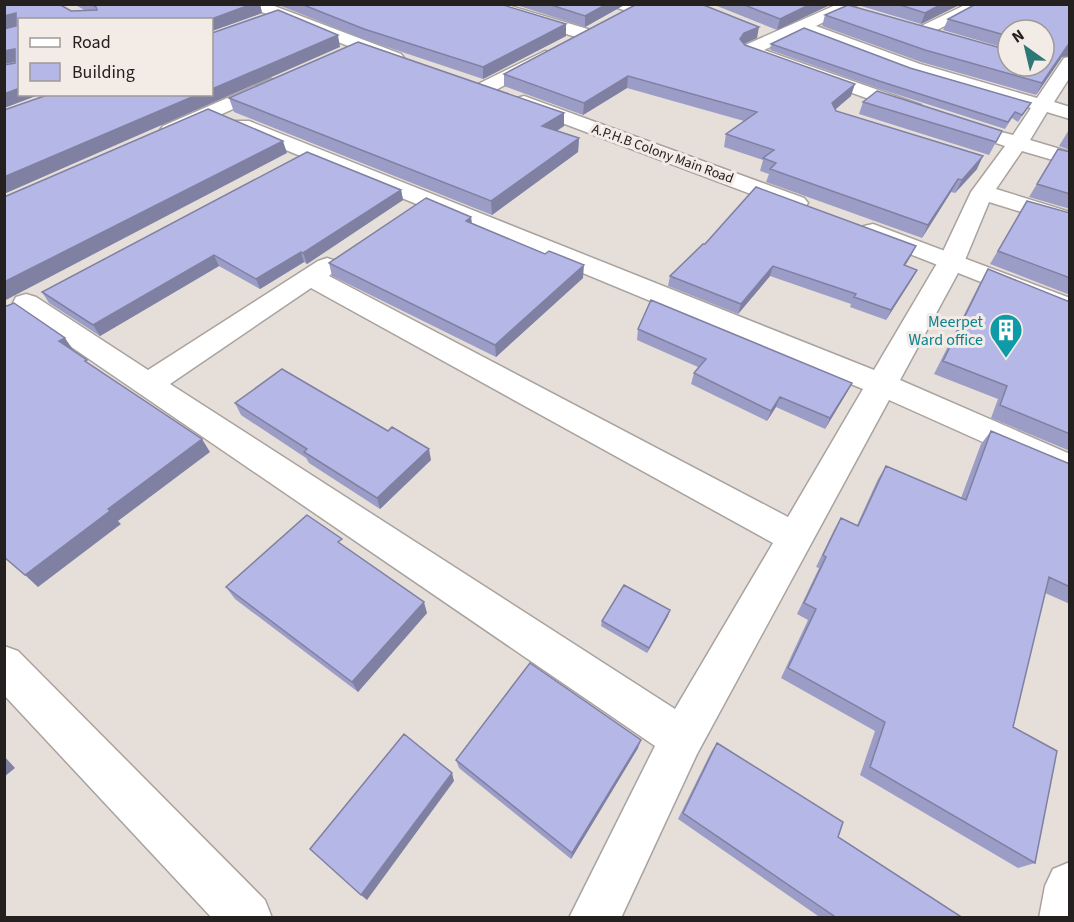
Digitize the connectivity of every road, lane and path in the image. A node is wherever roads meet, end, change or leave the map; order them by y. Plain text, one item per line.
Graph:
1 (486, 4) edge
2 (981, 4) edge
3 (854, 9) edge
4 (624, 12) edge
5 (265, 13) edge
6 (800, 26) junction
7 (754, 29) edge
8 (585, 34) junction
9 (776, 37) junction
10 (944, 38) edge
11 (359, 46) junction
12 (338, 55) edge
13 (411, 63) edge
14 (1062, 70) edge
15 (285, 79) edge
16 (464, 81) edge
17 (485, 88) junction
18 (1041, 105) junction
19 (210, 111) junction
20 (1070, 112) edge
21 (933, 115) edge
22 (975, 130) edge
23 (156, 136) edge
24 (1017, 144) junction
25 (1070, 159) edge
26 (976, 160) edge
27 (998, 167) junction
28 (982, 192) junction
29 (426, 198) junction
30 (819, 211) edge
31 (397, 218) edge
32 (1070, 220) edge
33 (852, 223) edge
34 (348, 251) edge
35 (952, 260) junction
36 (310, 277) junction
37 (26, 303) edge
38 (1070, 308) edge
39 (148, 384) junction
40 (882, 385) junction
41 (1070, 468) edge
42 (795, 538) junction
43 (4, 665) edge
44 (682, 739) junction
45 (1070, 886) edge
46 (247, 918) edge
47 (594, 918) edge
48 (1064, 918) edge

1 - 8 street
2 - 10 street
3 - 6 street
4 - 8 street
5 - 11 street
6 - 9 street
6 - 18 street
7 - 9 street
8 - 17 street
9 - 21 street
11 - 12 street
11 - 13 street
14 - 18 street
15 - 19 street
16 - 17 street, A.P.H.B Colony Main Road
17 - 30 street, A.P.H.B Colony Main Road
18 - 20 street
18 - 24 street
19 - 23 street
19 - 29 street
22 - 24 street
24 - 25 street
24 - 27 street
26 - 27 street
27 - 28 street
28 - 32 street
28 - 35 street
29 - 31 street
29 - 40 street
33 - 35 street
34 - 36 street
35 - 38 street
35 - 40 street
36 - 39 street
36 - 42 street
37 - 39 street
39 - 44 street
40 - 41 street
40 - 42 street
42 - 44 street
43 - 46 street
44 - 47 street
45 - 48 street

